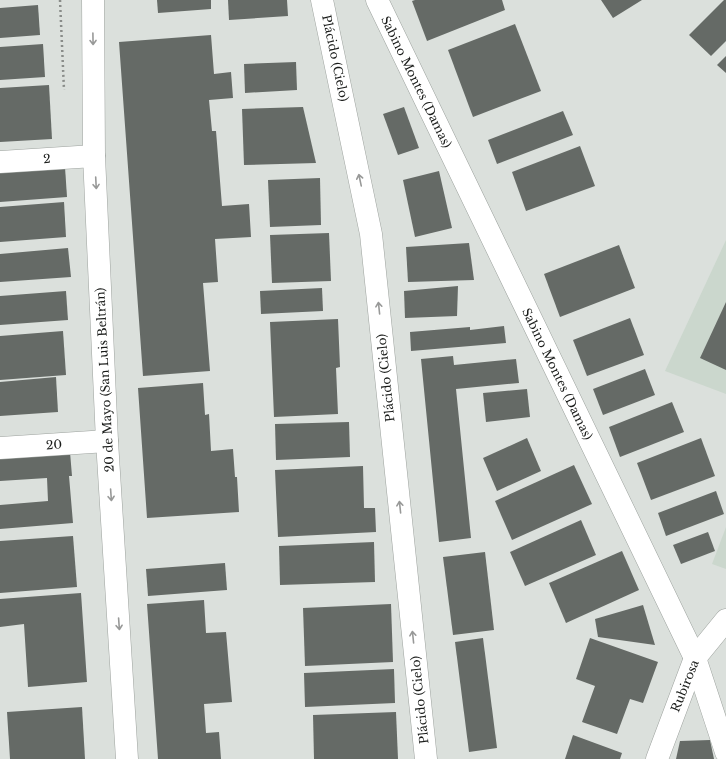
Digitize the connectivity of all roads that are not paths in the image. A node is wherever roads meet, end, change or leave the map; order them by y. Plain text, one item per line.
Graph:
1 (93, 0) edge
2 (322, 0) edge
3 (377, 0) edge
4 (94, 156) junction
5 (0, 162) edge
6 (107, 441) junction
7 (0, 448) edge
8 (726, 620) edge
9 (695, 658) junction
10 (726, 752) edge
11 (127, 759) edge
12 (426, 759) edge
13 (657, 759) edge

1 -> 4 street, 20 de Mayo (San Luis Beltrán)
12 -> 2 street, Plácido (Cielo)
3 - 9 street, Sabino Montes (Damas)
4 - 5 street, 2
4 -> 6 street, 20 de Mayo (San Luis Beltrán)
6 - 7 street, 20
6 -> 11 street, 20 de Mayo (San Luis Beltrán)
8 - 9 street, Rubirosa
9 - 10 street, Sabino Montes (Damas)
9 - 13 street, Rubirosa

